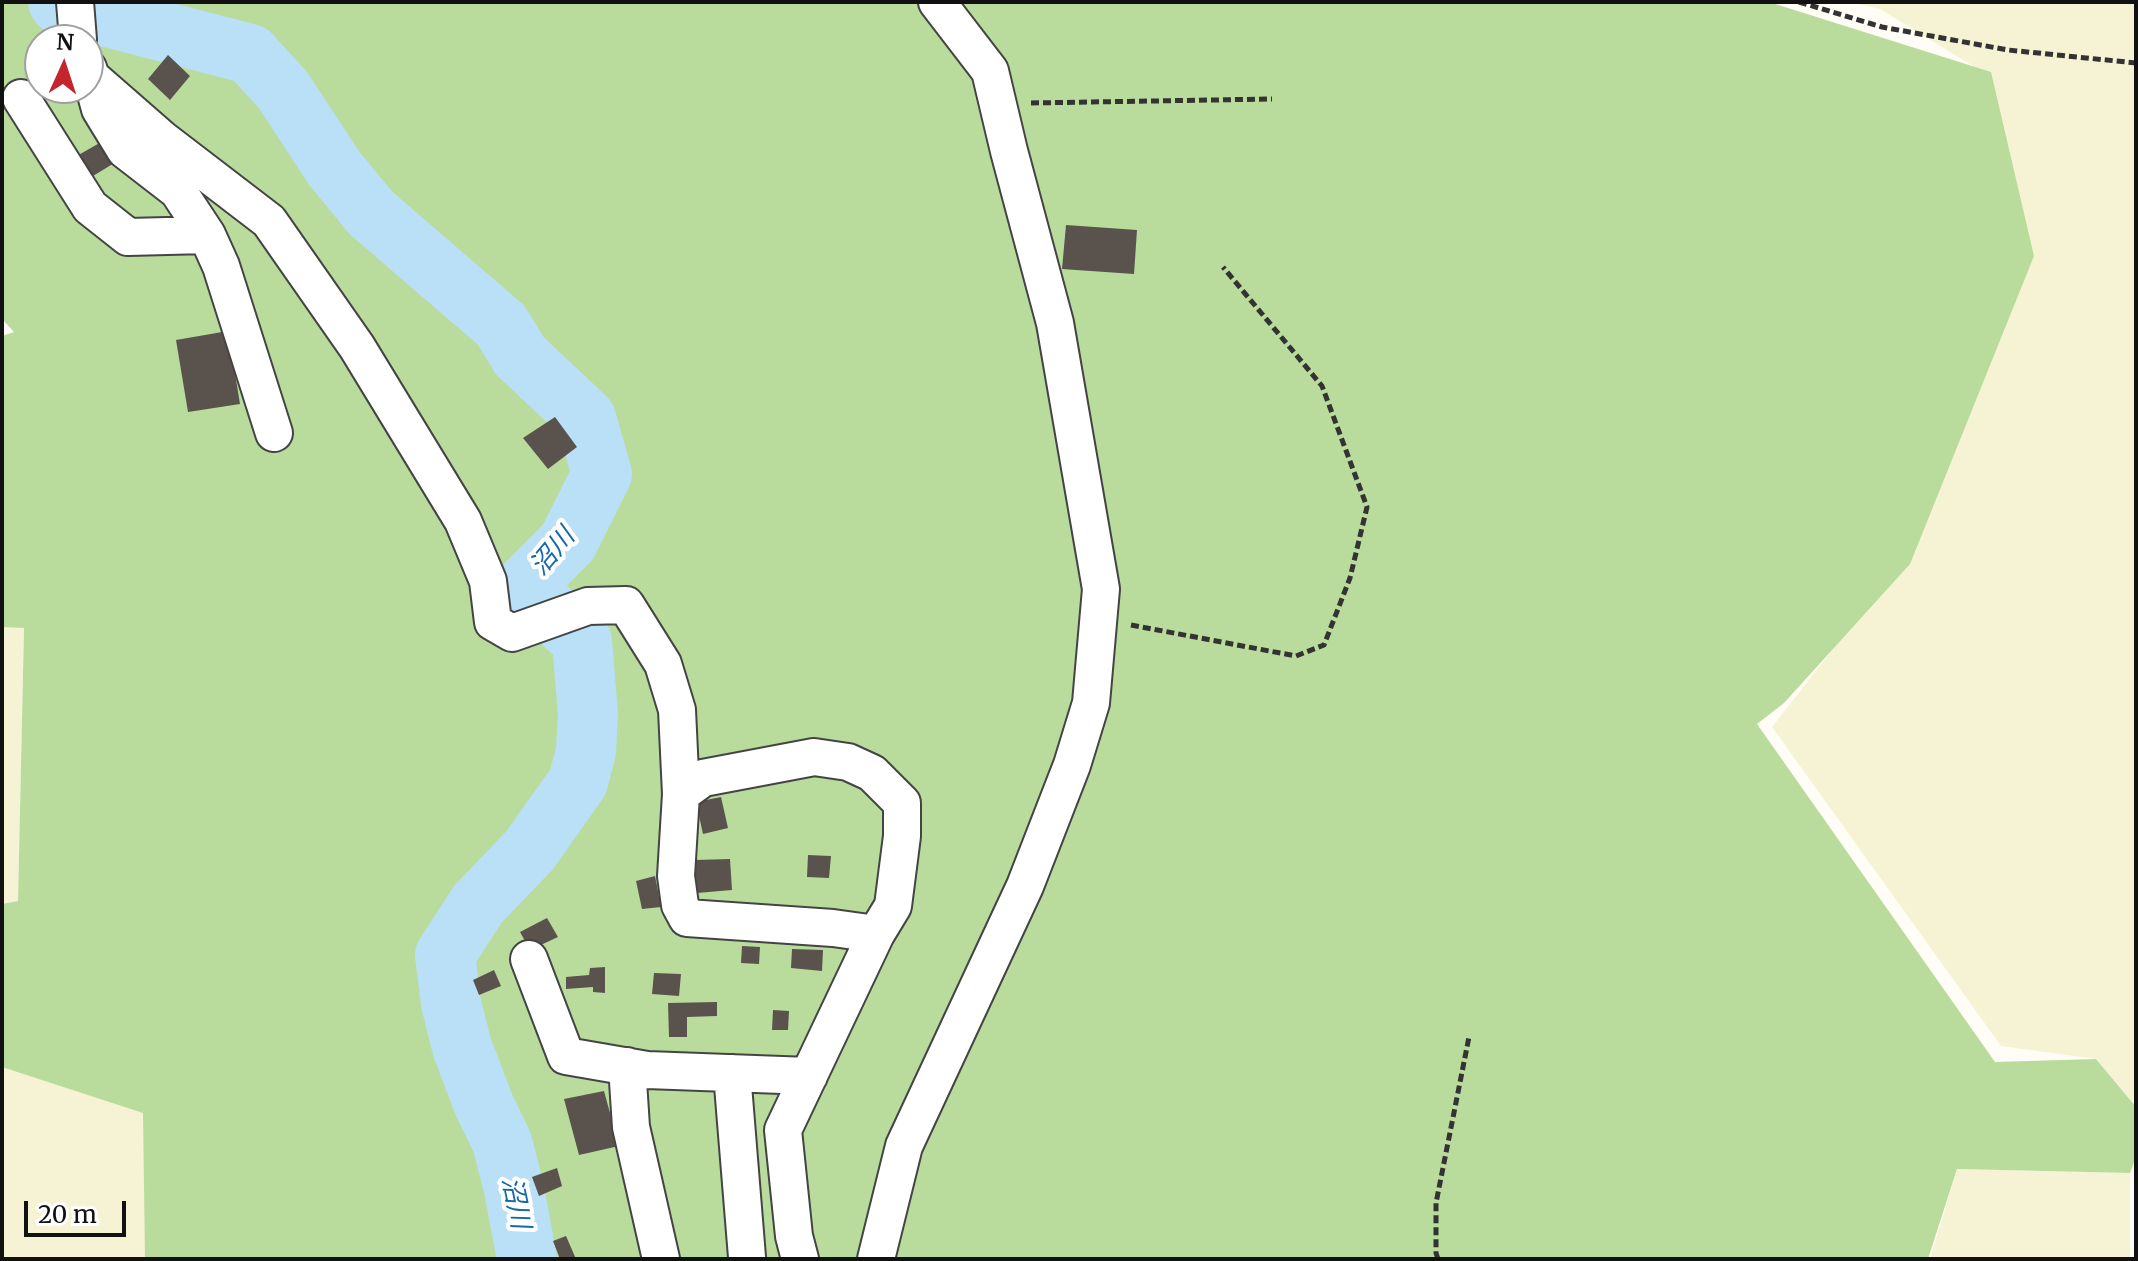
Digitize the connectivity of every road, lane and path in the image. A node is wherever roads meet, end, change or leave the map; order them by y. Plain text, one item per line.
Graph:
1 (75, 2) edge
2 (937, 2) edge
3 (1799, 2) edge
4 (79, 24) edge
5 (2136, 63) edge
6 (104, 77) edge
7 (21, 98) dead end
8 (1272, 99) dead end
9 (998, 103) junction
10 (98, 104) edge
11 (207, 235) junction
12 (1223, 267) dead end
13 (274, 433) dead end
14 (1098, 619) junction
15 (681, 794) junction
16 (876, 934) junction
17 (529, 959) dead end
18 (1469, 1037) dead end
19 (627, 1066) junction
20 (732, 1073) junction
21 (809, 1076) junction
22 (747, 1257) dead end
23 (661, 1259) edge
24 (800, 1259) edge
25 (876, 1259) edge
26 (1438, 1259) edge

1 - 4 street
2 - 9 street
3 - 5 path
6 - 15 street
7 - 11 street
8 - 9 path
9 - 14 street
10 - 11 street
11 - 13 street
12 - 14 path
14 - 25 street
15 - 16 street
15 - 16 street
16 - 21 street
17 - 19 street
18 - 26 path
19 - 20 street
19 - 23 street
20 - 21 street
20 - 22 street
21 - 24 street

